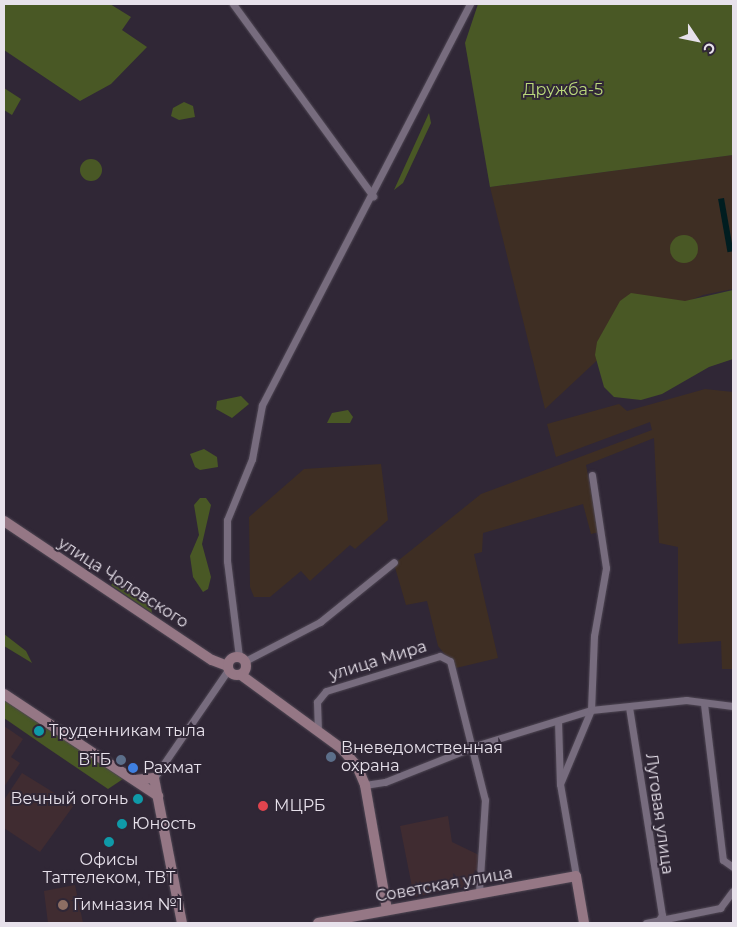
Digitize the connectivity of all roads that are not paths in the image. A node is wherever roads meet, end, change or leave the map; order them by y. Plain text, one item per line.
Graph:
1 (233, 4) edge
2 (470, 4) edge
3 (373, 196) junction
4 (592, 475) dead end
5 (4, 521) edge
6 (394, 562) dead end
7 (242, 659) junction
8 (228, 668) junction
9 (241, 675) junction
10 (4, 694) edge
11 (704, 704) junction
12 (629, 706) junction
13 (733, 706) edge
14 (590, 710) junction
15 (558, 721) junction
16 (318, 731) junction
17 (473, 747) junction
18 (154, 778) junction
19 (135, 780) junction
20 (560, 784) junction
21 (365, 785) junction
22 (158, 796) junction
23 (733, 867) edge
24 (576, 876) junction
25 (733, 891) edge
26 (479, 894) junction
27 (387, 910) junction
28 (366, 919) edge
29 (658, 922) edge
30 (182, 923) edge
31 (318, 923) edge
32 (584, 923) edge
33 (646, 923) edge

1 - 3 street
2 - 3 street
3 - 7 street
4 - 14 street
5 - 8 street, улица Чоловского
6 - 7 street
7 - 8 street
7 - 9 street
8 - 9 street
8 - 18 street
9 - 16 street
10 - 19 street
11 - 12 street
11 - 13 street
11 - 23 street
12 - 14 street
12 - 29 street, Луговая улица
14 - 15 street
14 - 20 street
15 - 17 street
15 - 20 street
16 - 17 street, улица Мира
16 - 21 street
17 - 21 street
17 - 26 street
18 - 19 street
18 - 22 street
19 - 22 street
20 - 24 street
21 - 27 street
22 - 30 street
24 - 26 street, Советская улица
24 - 32 street
25 - 29 street
26 - 27 street, Советская улица
27 - 28 street, Советская улица
28 - 31 street, Советская улица
29 - 33 street

